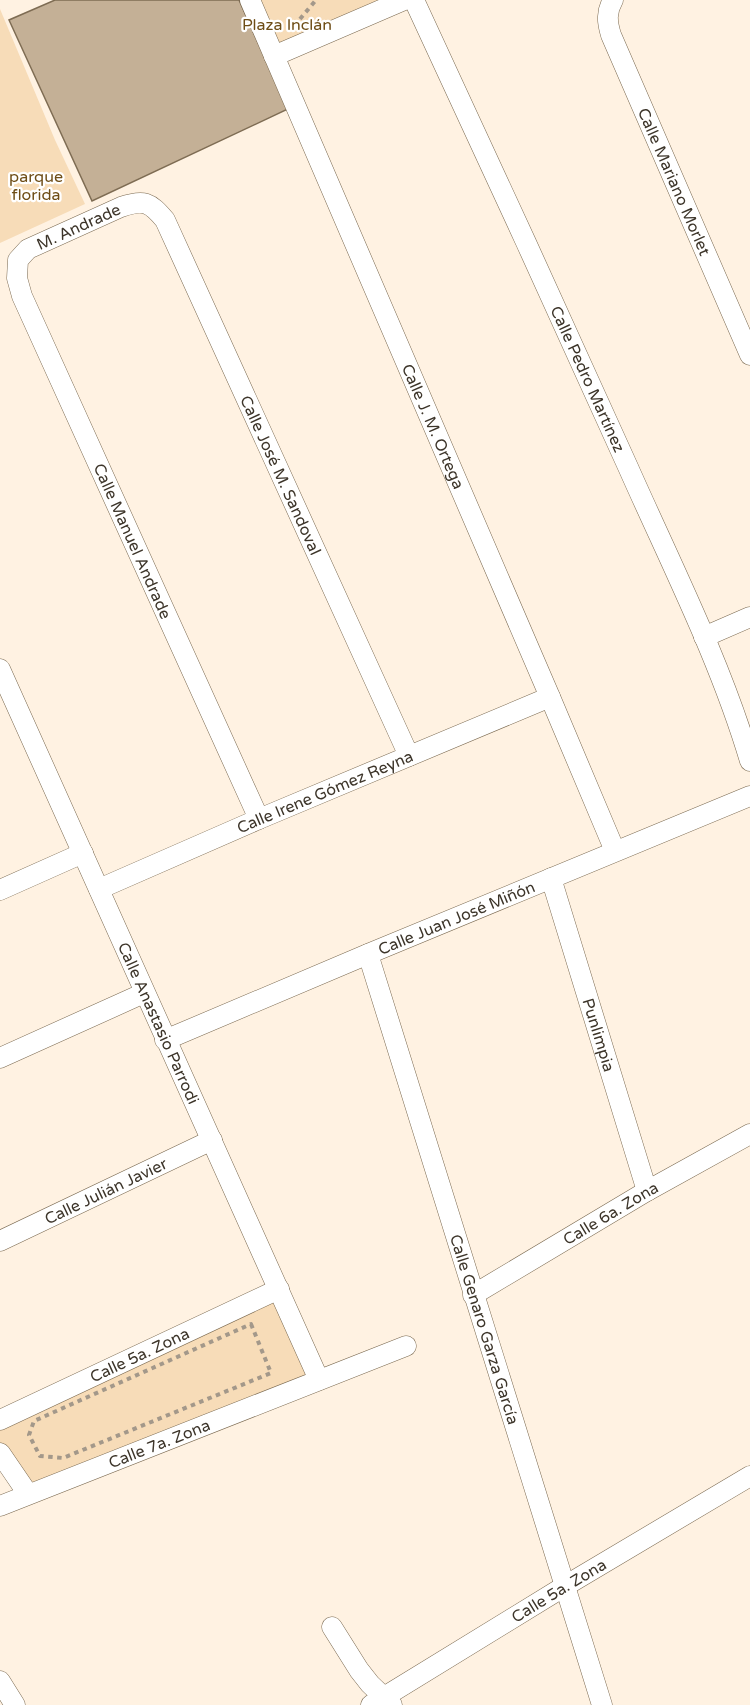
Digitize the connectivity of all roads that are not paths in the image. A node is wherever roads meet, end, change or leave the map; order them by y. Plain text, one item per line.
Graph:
1 (250, 0) edge
2 (404, 0) edge
3 (414, 0) edge
4 (611, 4) edge
5 (274, 56) junction
6 (144, 202) joint
7 (18, 260) joint
8 (750, 355) edge
9 (750, 617) edge
10 (704, 637) junction
11 (0, 669) edge
12 (550, 697) junction
13 (9, 711) edge
14 (409, 756) junction
15 (750, 761) edge
16 (750, 796) edge
17 (259, 819) junction
18 (615, 851) junction
19 (83, 853) junction
20 (551, 878) junction
21 (99, 889) junction
22 (0, 890) edge
23 (368, 954) junction
24 (144, 993) junction
25 (165, 1040) junction
26 (0, 1058) edge
27 (750, 1134) edge
28 (212, 1140) junction
29 (647, 1191) junction
30 (0, 1241) edge
31 (279, 1289) junction
32 (473, 1295) junction
33 (406, 1346) dead end
34 (319, 1380) junction
35 (0, 1420) edge
36 (0, 1453) edge
37 (750, 1476) edge
38 (28, 1494) junction
39 (0, 1506) edge
40 (565, 1586) junction
41 (332, 1626) dead end
42 (0, 1680) edge
43 (382, 1702) edge
44 (15, 1705) edge
45 (602, 1705) edge

1 - 5 street, Calle J. M. Ortega
2 - 5 street
3 - 10 street, Calle Pedro Martínez
4 - 8 street, Calle Mariano Morlet
5 - 12 street, Calle J. M. Ortega
6 - 7 street, M. Andrade
6 - 14 street, Calle José M. Sandoval
7 - 17 street, Calle Manuel Andrade
9 - 10 street
10 - 15 street, Calle Pedro Martínez
11 - 13 street, Calle Anastasio Parrodi
12 - 14 street, Calle Irene Gómez Reyna
12 - 18 street, Calle J. M. Ortega
13 - 19 street, Calle Anastasio Parrodi
14 - 17 street, Calle Irene Gómez Reyna
16 - 18 street, Calle Juan José Miñón
17 - 21 street, Calle Irene Gómez Reyna
18 - 20 street, Calle Juan José Miñón
19 - 21 street, Calle Anastasio Parrodi
19 - 22 street
20 - 23 street, Calle Juan José Miñón
20 - 29 street, Punlimpia
21 - 24 street, Calle Anastasio Parrodi
23 - 25 street, Calle Juan José Miñón
23 - 32 street, Calle Genaro Garza García
24 - 25 street, Calle Anastasio Parrodi
24 - 26 street
25 - 28 street, Calle Anastasio Parrodi
27 - 29 street, Calle 6a. Zona
28 - 30 street, Calle Julián Javier
28 - 31 street, Calle Anastasio Parrodi
29 - 32 street, Calle 6a. Zona
31 - 34 street, Calle Anastasio Parrodi
31 - 35 street, Calle 5a. Zona
32 - 40 street, Calle Genaro Garza García
33 - 34 street, Calle 7a. Zona
34 - 38 street, Calle 7a. Zona
36 - 38 street
37 - 40 street, Calle 5a. Zona
38 - 39 street, Calle 7a. Zona
40 - 43 street, Calle 5a. Zona
40 - 45 street, Calle Genaro Garza García
41 - 43 street
42 - 44 street

